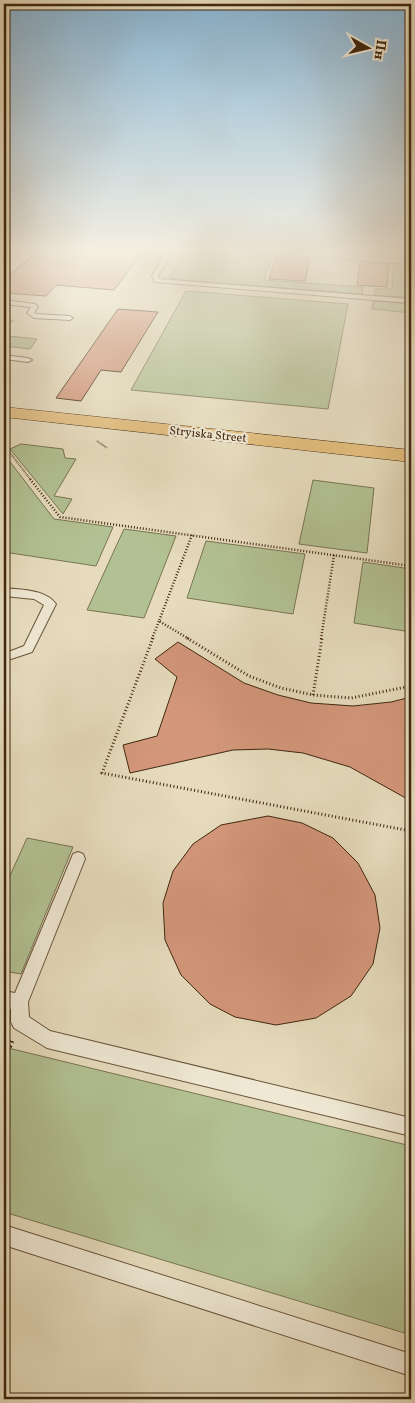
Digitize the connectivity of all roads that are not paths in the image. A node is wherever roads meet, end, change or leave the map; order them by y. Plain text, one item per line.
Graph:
1 (43, 316) edge
2 (70, 318) dead end
3 (4, 357) edge
4 (28, 360) dead end
5 (4, 412) edge
6 (411, 456) edge
7 (4, 592) edge
8 (4, 654) edge
9 (78, 859) dead end
10 (12, 1000) edge
11 (411, 1127) edge
12 (4, 1235) edge
13 (411, 1365) edge

1 - 2 lane
3 - 4 lane
5 - 6 main road, Stryiska Street
7 - 8 lane
9 - 10 lane
10 - 11 lane
12 - 13 lane

